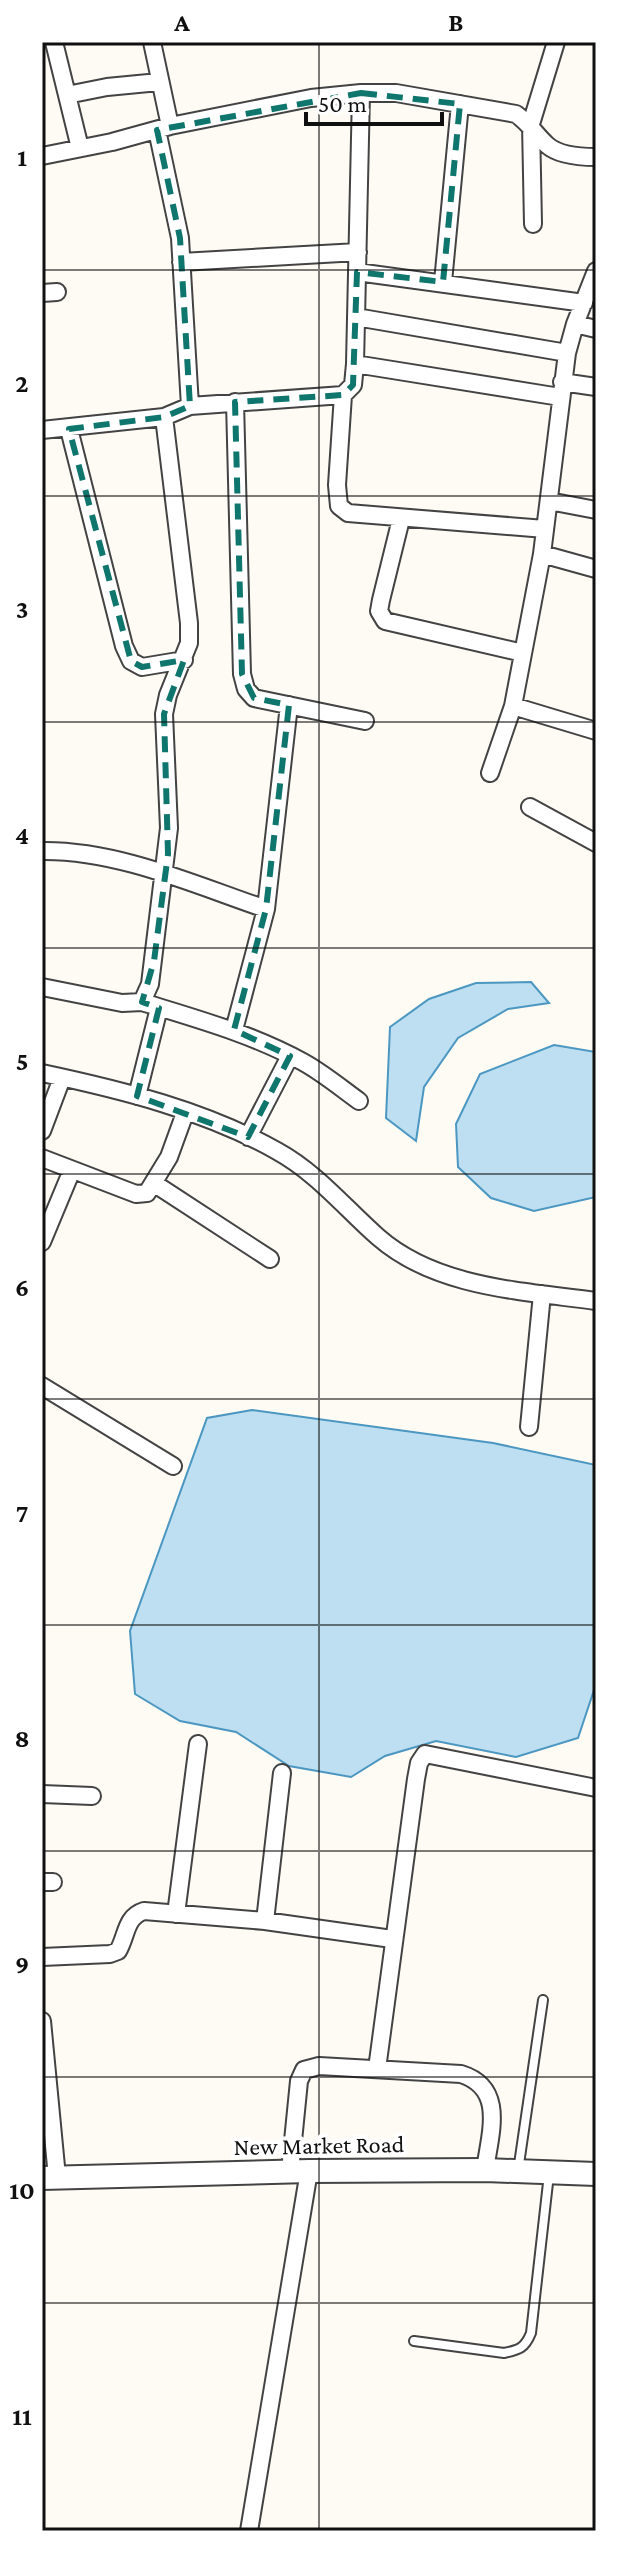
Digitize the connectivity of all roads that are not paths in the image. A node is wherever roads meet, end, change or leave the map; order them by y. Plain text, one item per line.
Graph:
1 (54, 42) edge
2 (152, 42) edge
3 (556, 42) edge
4 (159, 82) junction
5 (361, 93) junction
6 (67, 95) junction
7 (460, 104) junction
8 (531, 124) junction
9 (163, 128) junction
10 (80, 148) junction
11 (42, 156) edge
12 (596, 157) edge
13 (533, 224) dead end
14 (358, 252) junction
15 (181, 262) junction
16 (596, 271) edge
17 (357, 272) junction
18 (443, 282) junction
19 (584, 303) junction
20 (356, 317) junction
21 (575, 324) junction
22 (596, 329) edge
23 (567, 353) junction
24 (355, 364) junction
25 (596, 387) edge
26 (561, 390) junction
27 (343, 395) junction
28 (235, 402) junction
29 (190, 406) junction
30 (164, 417) junction
31 (69, 429) junction
32 (42, 430) edge
33 (549, 501) junction
34 (596, 510) edge
35 (401, 519) junction
36 (545, 529) junction
37 (542, 554) junction
38 (596, 569) edge
39 (523, 653) junction
40 (184, 660) junction
41 (289, 705) junction
42 (513, 706) junction
43 (365, 721) dead end
44 (596, 731) edge
45 (490, 773) dead end
46 (530, 807) dead end
47 (596, 843) edge
48 (42, 851) edge
49 (165, 875) junction
50 (266, 909) junction
51 (42, 986) edge
52 (142, 1002) junction
53 (159, 1008) junction
54 (234, 1030) junction
55 (290, 1056) junction
56 (42, 1073) edge
57 (62, 1078) junction
58 (137, 1096) junction
59 (359, 1101) dead end
60 (185, 1113) junction
61 (42, 1131) edge
62 (248, 1137) junction
63 (42, 1158) edge
64 (72, 1170) junction
65 (155, 1184) junction
66 (42, 1242) edge
67 (270, 1259) dead end
68 (542, 1294) junction
69 (596, 1301) edge
70 (42, 1386) edge
71 (529, 1427) dead end
72 (173, 1466) dead end
73 (198, 1744) dead end
74 (282, 1773) dead end
75 (596, 1788) edge
76 (42, 1794) edge
77 (92, 1796) dead end
78 (176, 1914) junction
79 (265, 1921) junction
80 (392, 1939) junction
81 (42, 1957) edge
82 (543, 2000) dead end
83 (42, 2021) edge
84 (377, 2069) junction
85 (485, 2170) junction
86 (300, 2171) junction
87 (518, 2172) junction
88 (549, 2173) junction
89 (596, 2174) edge
90 (50, 2178) edge
91 (414, 2341) dead end
92 (249, 2531) edge

1 - 6 street
2 - 4 street
3 - 8 street
4 - 6 street
4 - 9 street
5 - 7 street
5 - 9 street
5 - 14 street
6 - 10 street
7 - 8 street
7 - 18 street
8 - 12 street
8 - 13 street
9 - 10 street
9 - 15 street
10 - 11 street
14 - 15 street
14 - 17 street
15 - 29 street
16 - 19 street
17 - 18 street
17 - 20 street
18 - 19 street
19 - 21 street
20 - 23 street
20 - 24 street
21 - 22 street
21 - 23 street
23 - 26 street
24 - 26 street
24 - 27 street
25 - 26 street
26 - 33 street
27 - 28 street
27 - 35 street
28 - 29 street
28 - 41 street
29 - 30 street
30 - 31 street
30 - 40 street
31 - 32 street
31 - 40 street
33 - 34 street
33 - 36 street
35 - 36 street
35 - 39 street
36 - 37 street
37 - 38 street
37 - 39 street
39 - 42 street
40 - 49 street
41 - 43 street
41 - 50 street
42 - 44 street
42 - 45 street
46 - 47 street
48 - 49 street
49 - 50 street
49 - 52 street
50 - 54 street
51 - 52 street
52 - 53 street
53 - 54 street
53 - 58 street
54 - 55 street
55 - 59 street
55 - 62 street
56 - 57 street
57 - 58 street
57 - 61 street
58 - 60 street
60 - 62 street
60 - 65 street
62 - 68 street
63 - 64 street
64 - 65 street
64 - 66 street
65 - 67 street
68 - 69 street
68 - 71 street
70 - 72 street
73 - 78 street
74 - 79 street
75 - 80 street
76 - 77 street
78 - 79 street
78 - 81 street
79 - 80 street
80 - 84 street
82 - 87 lane
83 - 90 street
84 - 85 street
84 - 86 street
85 - 86 street, New Market Road
85 - 87 street, New Market Road
86 - 90 street, New Market Road
86 - 92 street
87 - 88 street, New Market Road
88 - 89 street, New Market Road
88 - 91 lane

